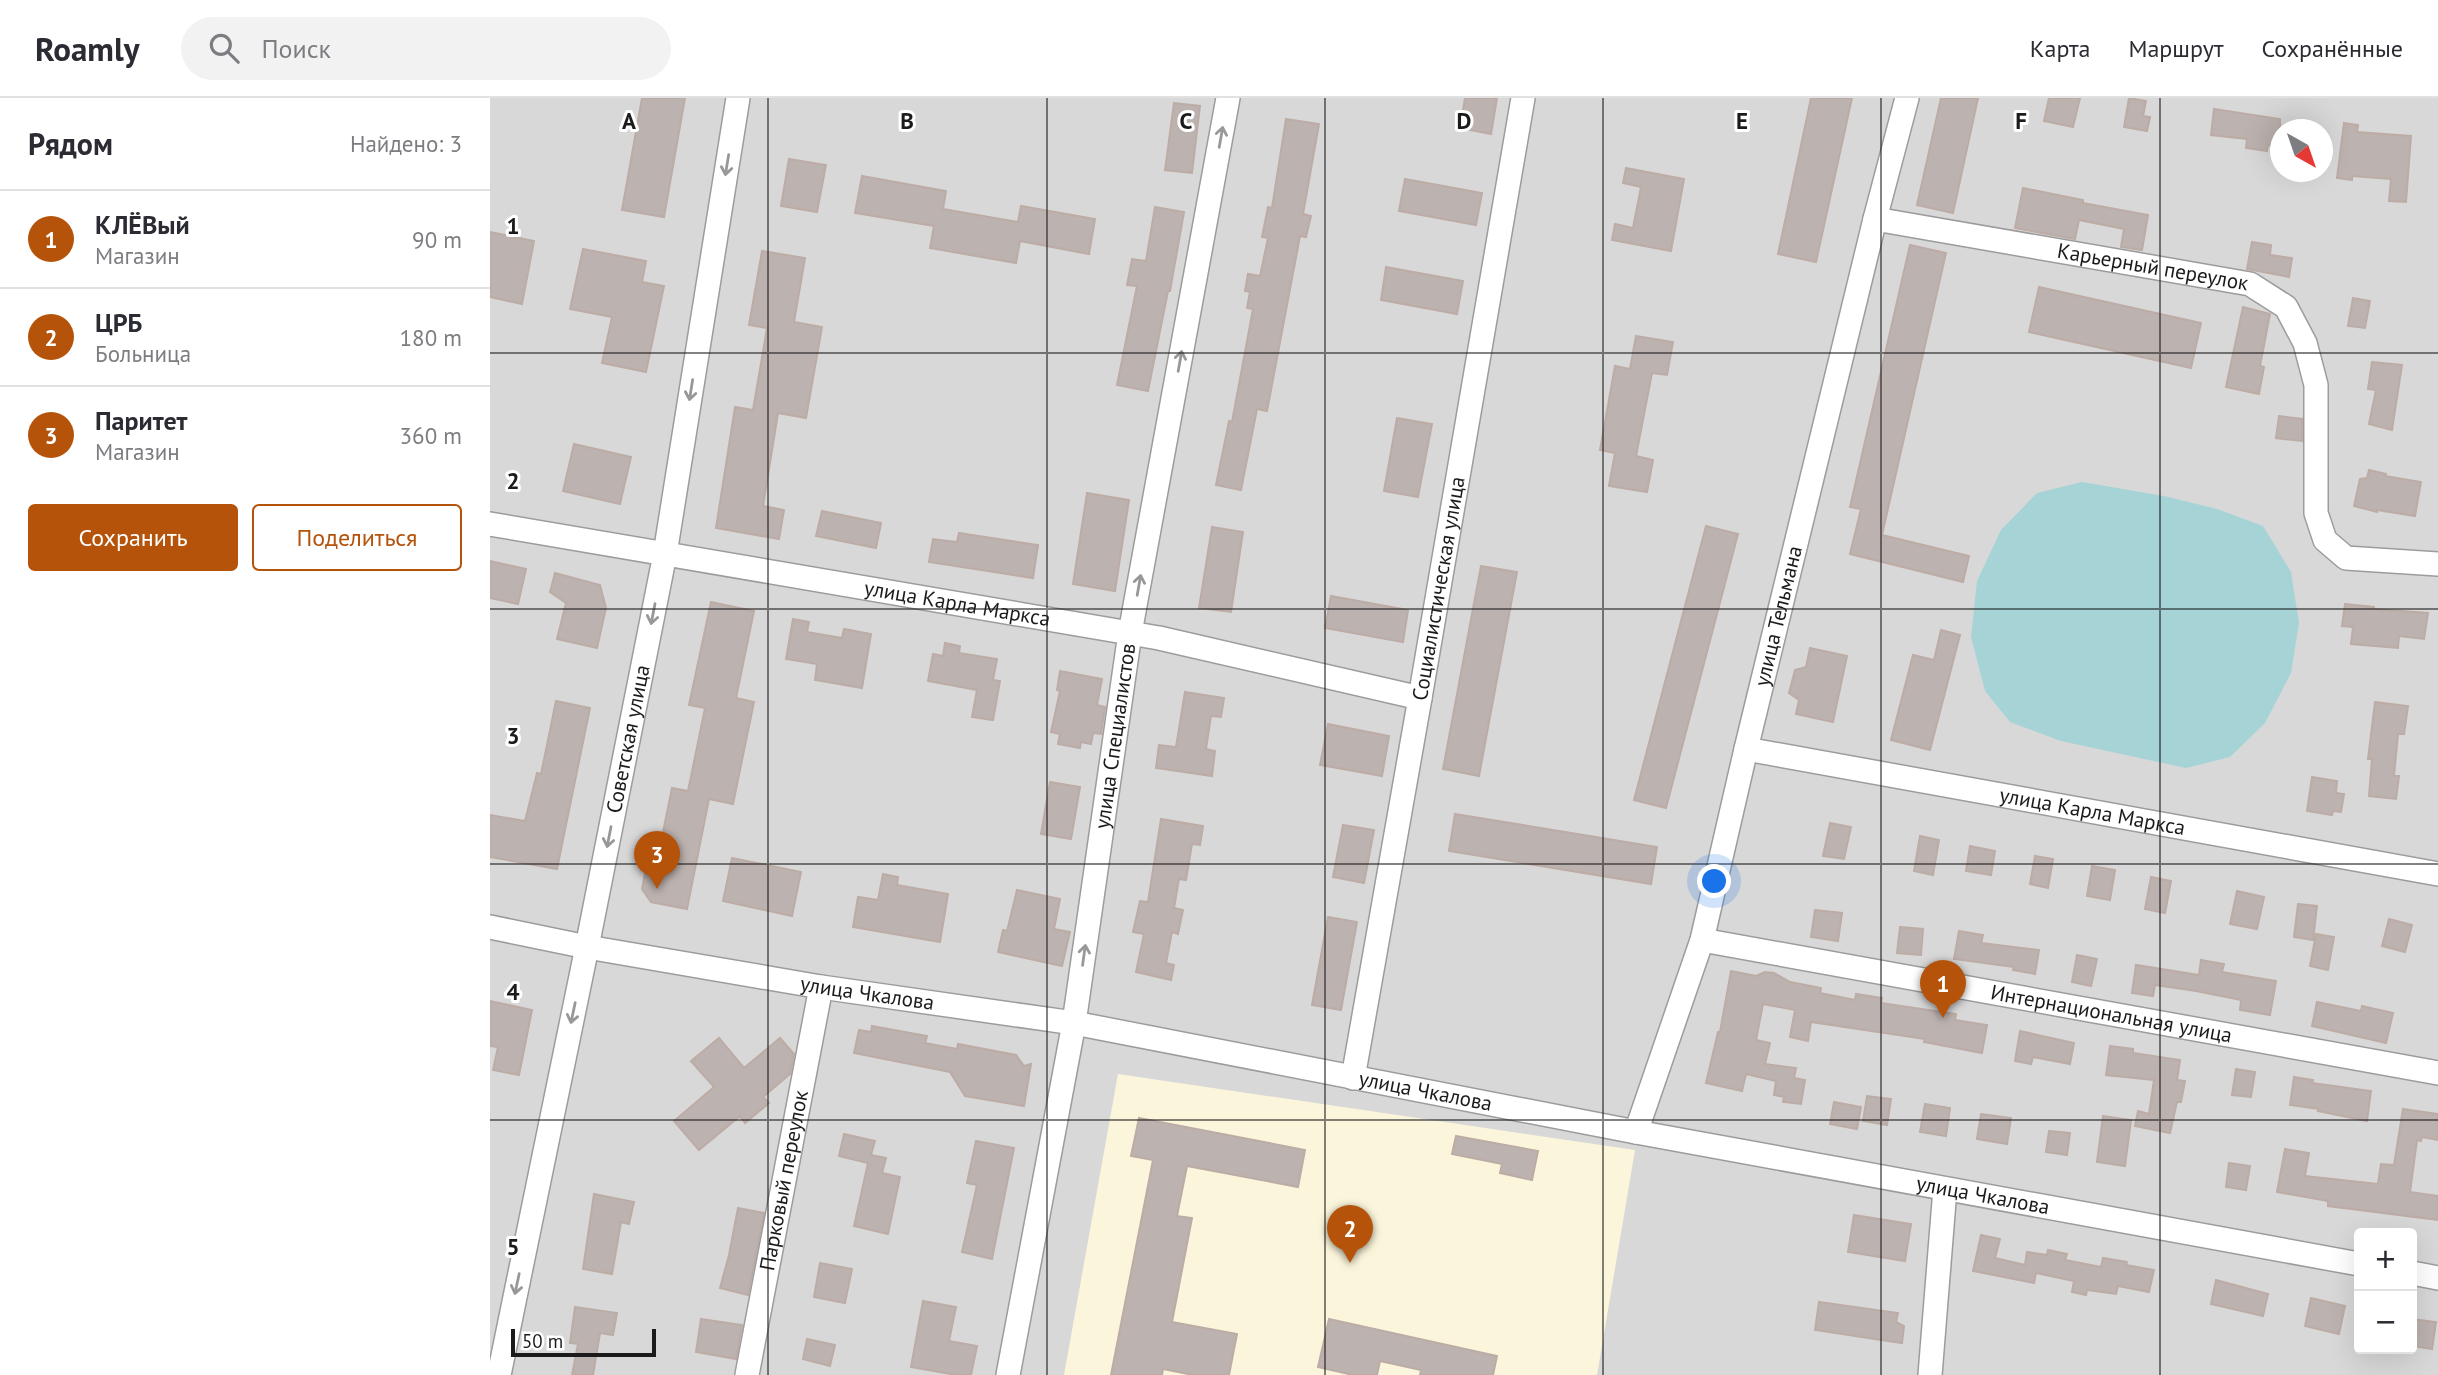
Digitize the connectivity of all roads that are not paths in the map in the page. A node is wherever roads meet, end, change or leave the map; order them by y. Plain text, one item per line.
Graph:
1 (738, 98) edge
2 (1228, 98) edge
3 (1523, 98) edge
4 (1907, 98) edge
5 (1875, 219) junction
6 (490, 524) edge
7 (665, 554) junction
8 (2438, 564) edge
9 (1130, 633) junction
10 (1420, 698) junction
11 (1746, 749) junction
12 (2438, 874) edge
13 (490, 927) edge
14 (1702, 940) junction
15 (587, 947) junction
16 (821, 987) junction
17 (1074, 1023) junction
18 (2438, 1073) edge
19 (1353, 1078) junction
20 (1636, 1132) junction
21 (1945, 1189) junction
22 (2354, 1263) edge
23 (2417, 1274) edge
24 (2438, 1278) edge
25 (499, 1375) edge
26 (747, 1375) edge
27 (1008, 1375) edge
28 (1930, 1375) edge

1 -> 7 street, Советская улица
9 -> 2 street, улица Специалистов
3 - 10 street, Социалистическая улица
4 - 5 street, улица Тельмана
5 - 8 street, Карьерный переулок
5 - 11 street, улица Тельмана
6 - 7 street, улица Карла Маркса
7 - 9 street, улица Карла Маркса
7 -> 15 street, Советская улица
9 - 10 street, улица Карла Маркса
17 -> 9 street, улица Специалистов
10 - 19 street, Социалистическая улица
11 - 12 street, улица Карла Маркса
11 - 14 street, улица Тельмана
13 - 15 street, улица Чкалова
14 - 18 street, Интернациональная улица
14 - 20 street, улица Тельмана
15 - 16 street, улица Чкалова
15 -> 25 street, Советская улица
16 - 17 street, улица Чкалова
16 - 26 street, Парковый переулок
17 - 19 street, улица Чкалова
17 - 27 street, улица Специалистов
19 - 20 street, улица Чкалова
20 - 21 street, улица Чкалова
21 - 22 street, улица Чкалова
21 - 28 street
23 - 24 street

